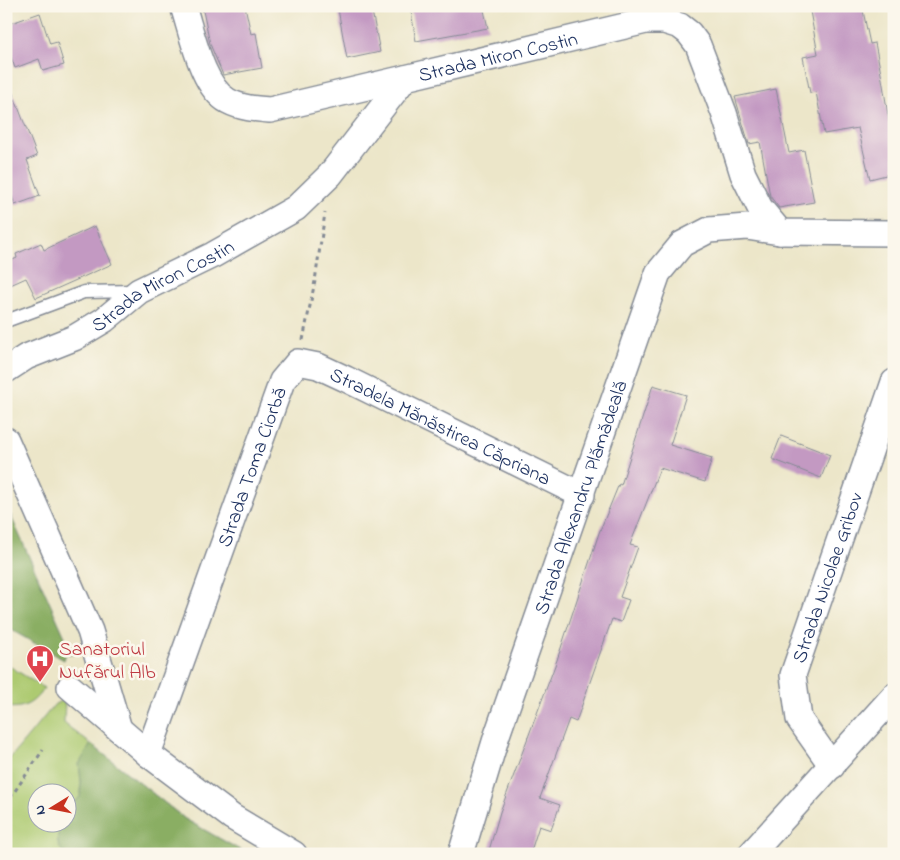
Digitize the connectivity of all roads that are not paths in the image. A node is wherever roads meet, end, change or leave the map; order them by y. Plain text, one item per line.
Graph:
1 (183, 6) edge
2 (404, 78) junction
3 (780, 232) junction
4 (894, 232) edge
5 (139, 291) junction
6 (6, 322) edge
7 (298, 362) joint
8 (6, 370) edge
9 (894, 382) edge
10 (6, 440) edge
11 (582, 495) junction
12 (70, 687) dead end
13 (894, 696) edge
14 (119, 729) junction
15 (148, 754) junction
16 (832, 766) junction
17 (294, 854) edge
18 (461, 854) edge
19 (751, 854) edge

1 - 2 street
2 - 3 street, Strada Miron Costin
2 - 5 street, Strada Miron Costin
3 - 4 street, Strada Alexandru Plămădeală
3 - 11 street, Strada Alexandru Plămădeală
5 - 6 lane
5 - 8 street, Strada Miron Costin
7 - 11 street, Stradela Mănăstirea Căpriana
7 - 15 street, Strada Toma Ciorbă
9 - 16 street, Strada Nicolae Gribov
10 - 14 street
11 - 18 street, Strada Alexandru Plămădeală
12 - 14 street
13 - 16 street
14 - 15 street
15 - 17 street
16 - 19 street

